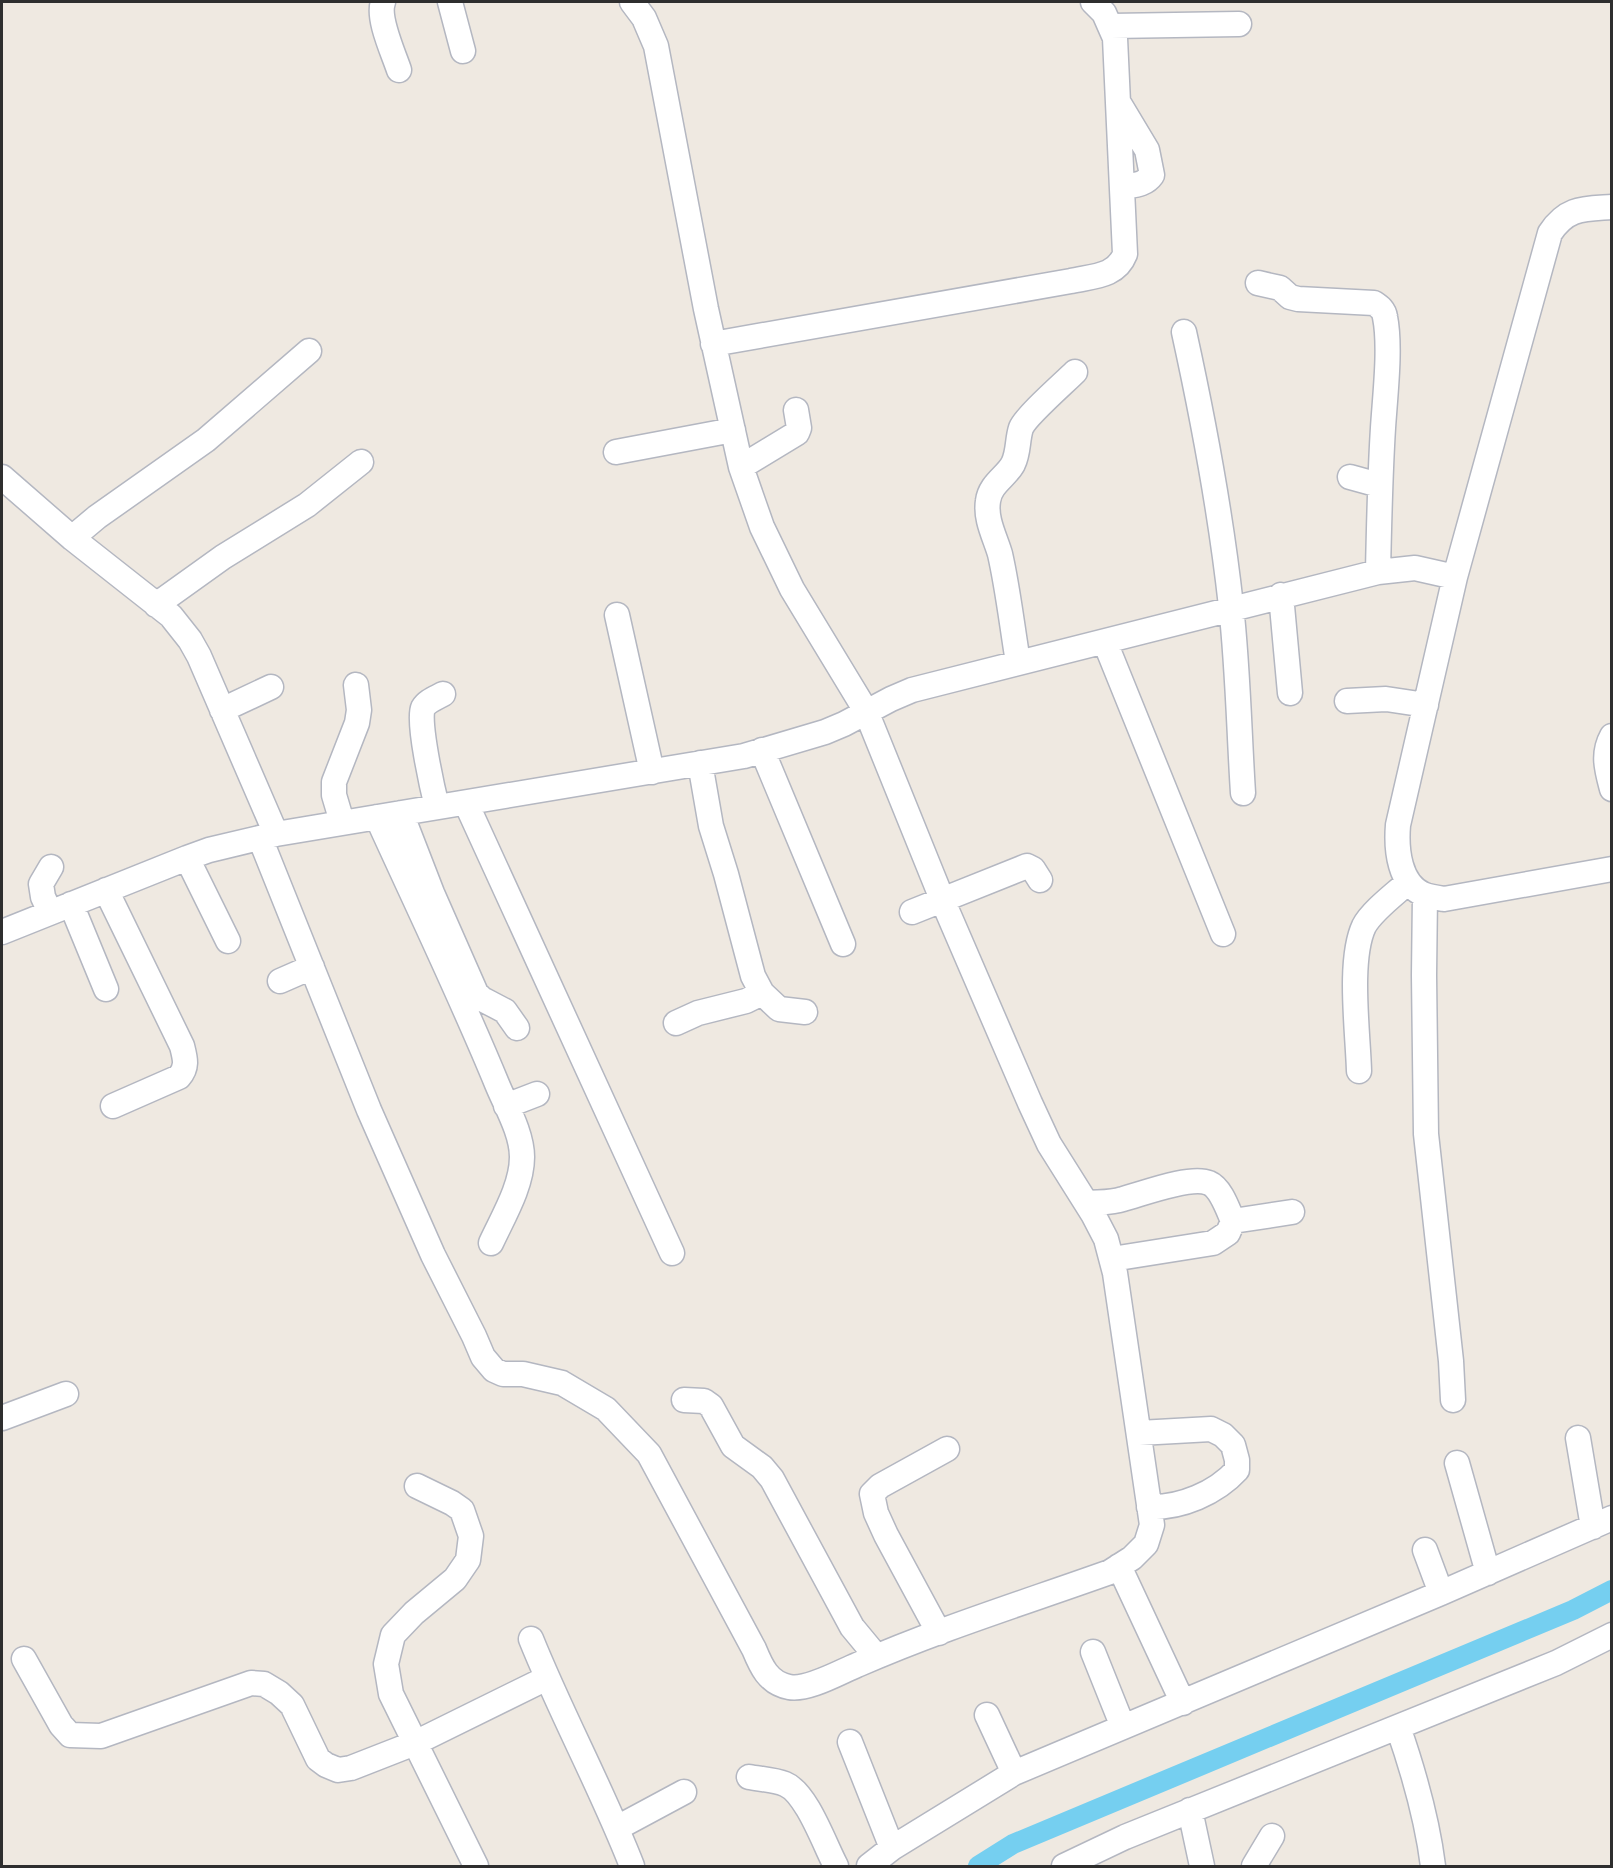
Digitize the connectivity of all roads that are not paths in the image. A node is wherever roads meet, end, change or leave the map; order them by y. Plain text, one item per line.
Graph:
1 (383, 2) edge
2 (450, 2) edge
3 (634, 2) edge
4 (1093, 2) edge
5 (1239, 24) dead end
6 (1111, 26) junction
7 (463, 51) dead end
8 (399, 70) dead end
9 (1611, 207) edge
10 (1258, 282) dead end
11 (1184, 332) dead end
12 (713, 344) junction
13 (309, 351) dead end
14 (1075, 372) dead end
15 (796, 410) dead end
16 (733, 430) junction
17 (616, 452) dead end
18 (361, 462) dead end
19 (741, 467) junction
20 (2, 477) edge
21 (1350, 477) dead end
22 (1379, 485) junction
23 (72, 538) junction
24 (1378, 572) junction
25 (1455, 576) junction
26 (1281, 595) junction
27 (156, 605) junction
28 (1231, 608) junction
29 (617, 615) dead end
30 (1105, 642) junction
31 (1018, 662) junction
32 (356, 685) dead end
33 (271, 687) dead end
34 (1290, 693) dead end
35 (443, 694) dead end
36 (1347, 701) dead end
37 (1426, 705) junction
38 (222, 710) junction
39 (866, 711) junction
40 (1611, 736) edge
41 (762, 750) junction
42 (700, 763) junction
43 (652, 772) junction
44 (1611, 789) edge
45 (1243, 793) dead end
46 (466, 803) junction
47 (437, 807) junction
48 (389, 815) junction
49 (342, 822) junction
50 (268, 836) junction
51 (187, 858) junction
52 (51, 867) dead end
53 (1611, 869) edge
54 (1040, 880) dead end
55 (1416, 889) junction
56 (106, 890) junction
57 (942, 899) junction
58 (60, 908) junction
59 (912, 912) dead end
60 (2, 932) edge
61 (1223, 934) dead end
62 (228, 941) dead end
63 (843, 944) dead end
64 (312, 967) junction
65 (280, 981) dead end
66 (106, 989) dead end
67 (762, 993) junction
68 (805, 1012) dead end
69 (676, 1023) dead end
70 (517, 1028) dead end
71 (1359, 1071) dead end
72 (537, 1094) dead end
73 (113, 1106) dead end
74 (506, 1107) junction
75 (1087, 1203) junction
76 (1292, 1212) dead end
77 (1233, 1221) junction
78 (491, 1243) dead end
79 (672, 1253) dead end
80 (1112, 1259) junction
81 (66, 1394) dead end
82 (684, 1400) dead end
83 (1453, 1400) dead end
84 (2, 1418) edge
85 (1139, 1433) junction
86 (1578, 1438) dead end
87 (947, 1449) dead end
88 (1456, 1463) dead end
89 (417, 1486) dead end
90 (1149, 1507) junction
91 (1602, 1523) edge
92 (1425, 1550) dead end
93 (1119, 1566) junction
94 (1488, 1573) junction
95 (1441, 1593) junction
96 (939, 1633) junction
97 (1611, 1635) edge
98 (531, 1639) dead end
99 (1093, 1652) dead end
100 (876, 1656) junction
101 (24, 1659) dead end
102 (547, 1678) junction
103 (1183, 1703) junction
104 (987, 1715) dead end
105 (1123, 1727) junction
106 (1398, 1727) junction
107 (415, 1743) junction
108 (850, 1743) dead end
109 (1014, 1773) junction
110 (749, 1777) dead end
111 (684, 1792) dead end
112 (1190, 1810) junction
113 (617, 1828) junction
114 (1272, 1836) dead end
115 (892, 1848) junction
116 (476, 1866) edge
117 (632, 1866) edge
118 (836, 1866) edge
119 (869, 1866) edge
120 (1064, 1866) edge
121 (1202, 1866) edge
122 (1254, 1866) edge
123 (1433, 1866) edge

1 - 8 street
2 - 7 street
3 - 12 street
4 - 6 street
5 - 6 street
6 - 12 street
9 - 25 street
10 - 22 street
11 - 28 street
12 - 16 street
13 - 23 street
14 - 31 street
15 - 19 street
16 - 17 street
16 - 19 street
18 - 27 street
19 - 39 street
20 - 23 street
21 - 22 street
22 - 24 street
23 - 27 street
24 - 25 street
24 - 26 street
25 - 37 street
26 - 28 street
26 - 34 street
27 - 38 street
28 - 30 street
28 - 45 street
29 - 43 street
30 - 31 street
30 - 61 street
31 - 39 street
32 - 49 street
33 - 38 street
35 - 47 street
36 - 37 street
37 - 55 street
38 - 50 street
39 - 41 street
39 - 57 street
40 - 44 street
41 - 42 street
41 - 63 street
42 - 43 street
42 - 67 street
43 - 46 street
46 - 47 street
46 - 79 street
47 - 48 street
48 - 49 street
48 - 70 street
48 - 74 street
49 - 50 street
50 - 51 street
50 - 64 street
51 - 56 street
51 - 62 street
52 - 58 street
53 - 55 street
54 - 57 street
55 - 71 street
55 - 83 street
56 - 58 street
56 - 73 street
57 - 59 street
57 - 75 street
58 - 60 street
58 - 66 street
64 - 65 street
64 - 100 street
67 - 68 street
67 - 69 street
72 - 74 street
74 - 78 street
75 - 77 street
75 - 80 street
76 - 77 street
77 - 80 street
80 - 85 street
81 - 84 street
82 - 100 street
85 - 90 street
85 - 90 street
86 - 91 street
87 - 96 street
88 - 94 street
89 - 107 street
90 - 93 street
91 - 94 street
92 - 95 street
93 - 96 street
93 - 103 street
94 - 95 street
95 - 103 street
96 - 100 street
97 - 106 street
98 - 102 street
99 - 105 street
101 - 107 street
102 - 107 street
102 - 113 street
103 - 105 street
104 - 109 street
105 - 109 street
106 - 112 street
106 - 123 street
107 - 116 street
108 - 115 street
109 - 115 street
110 - 118 street
111 - 113 street
112 - 120 street
112 - 121 street
113 - 117 street
114 - 122 street
115 - 119 street

